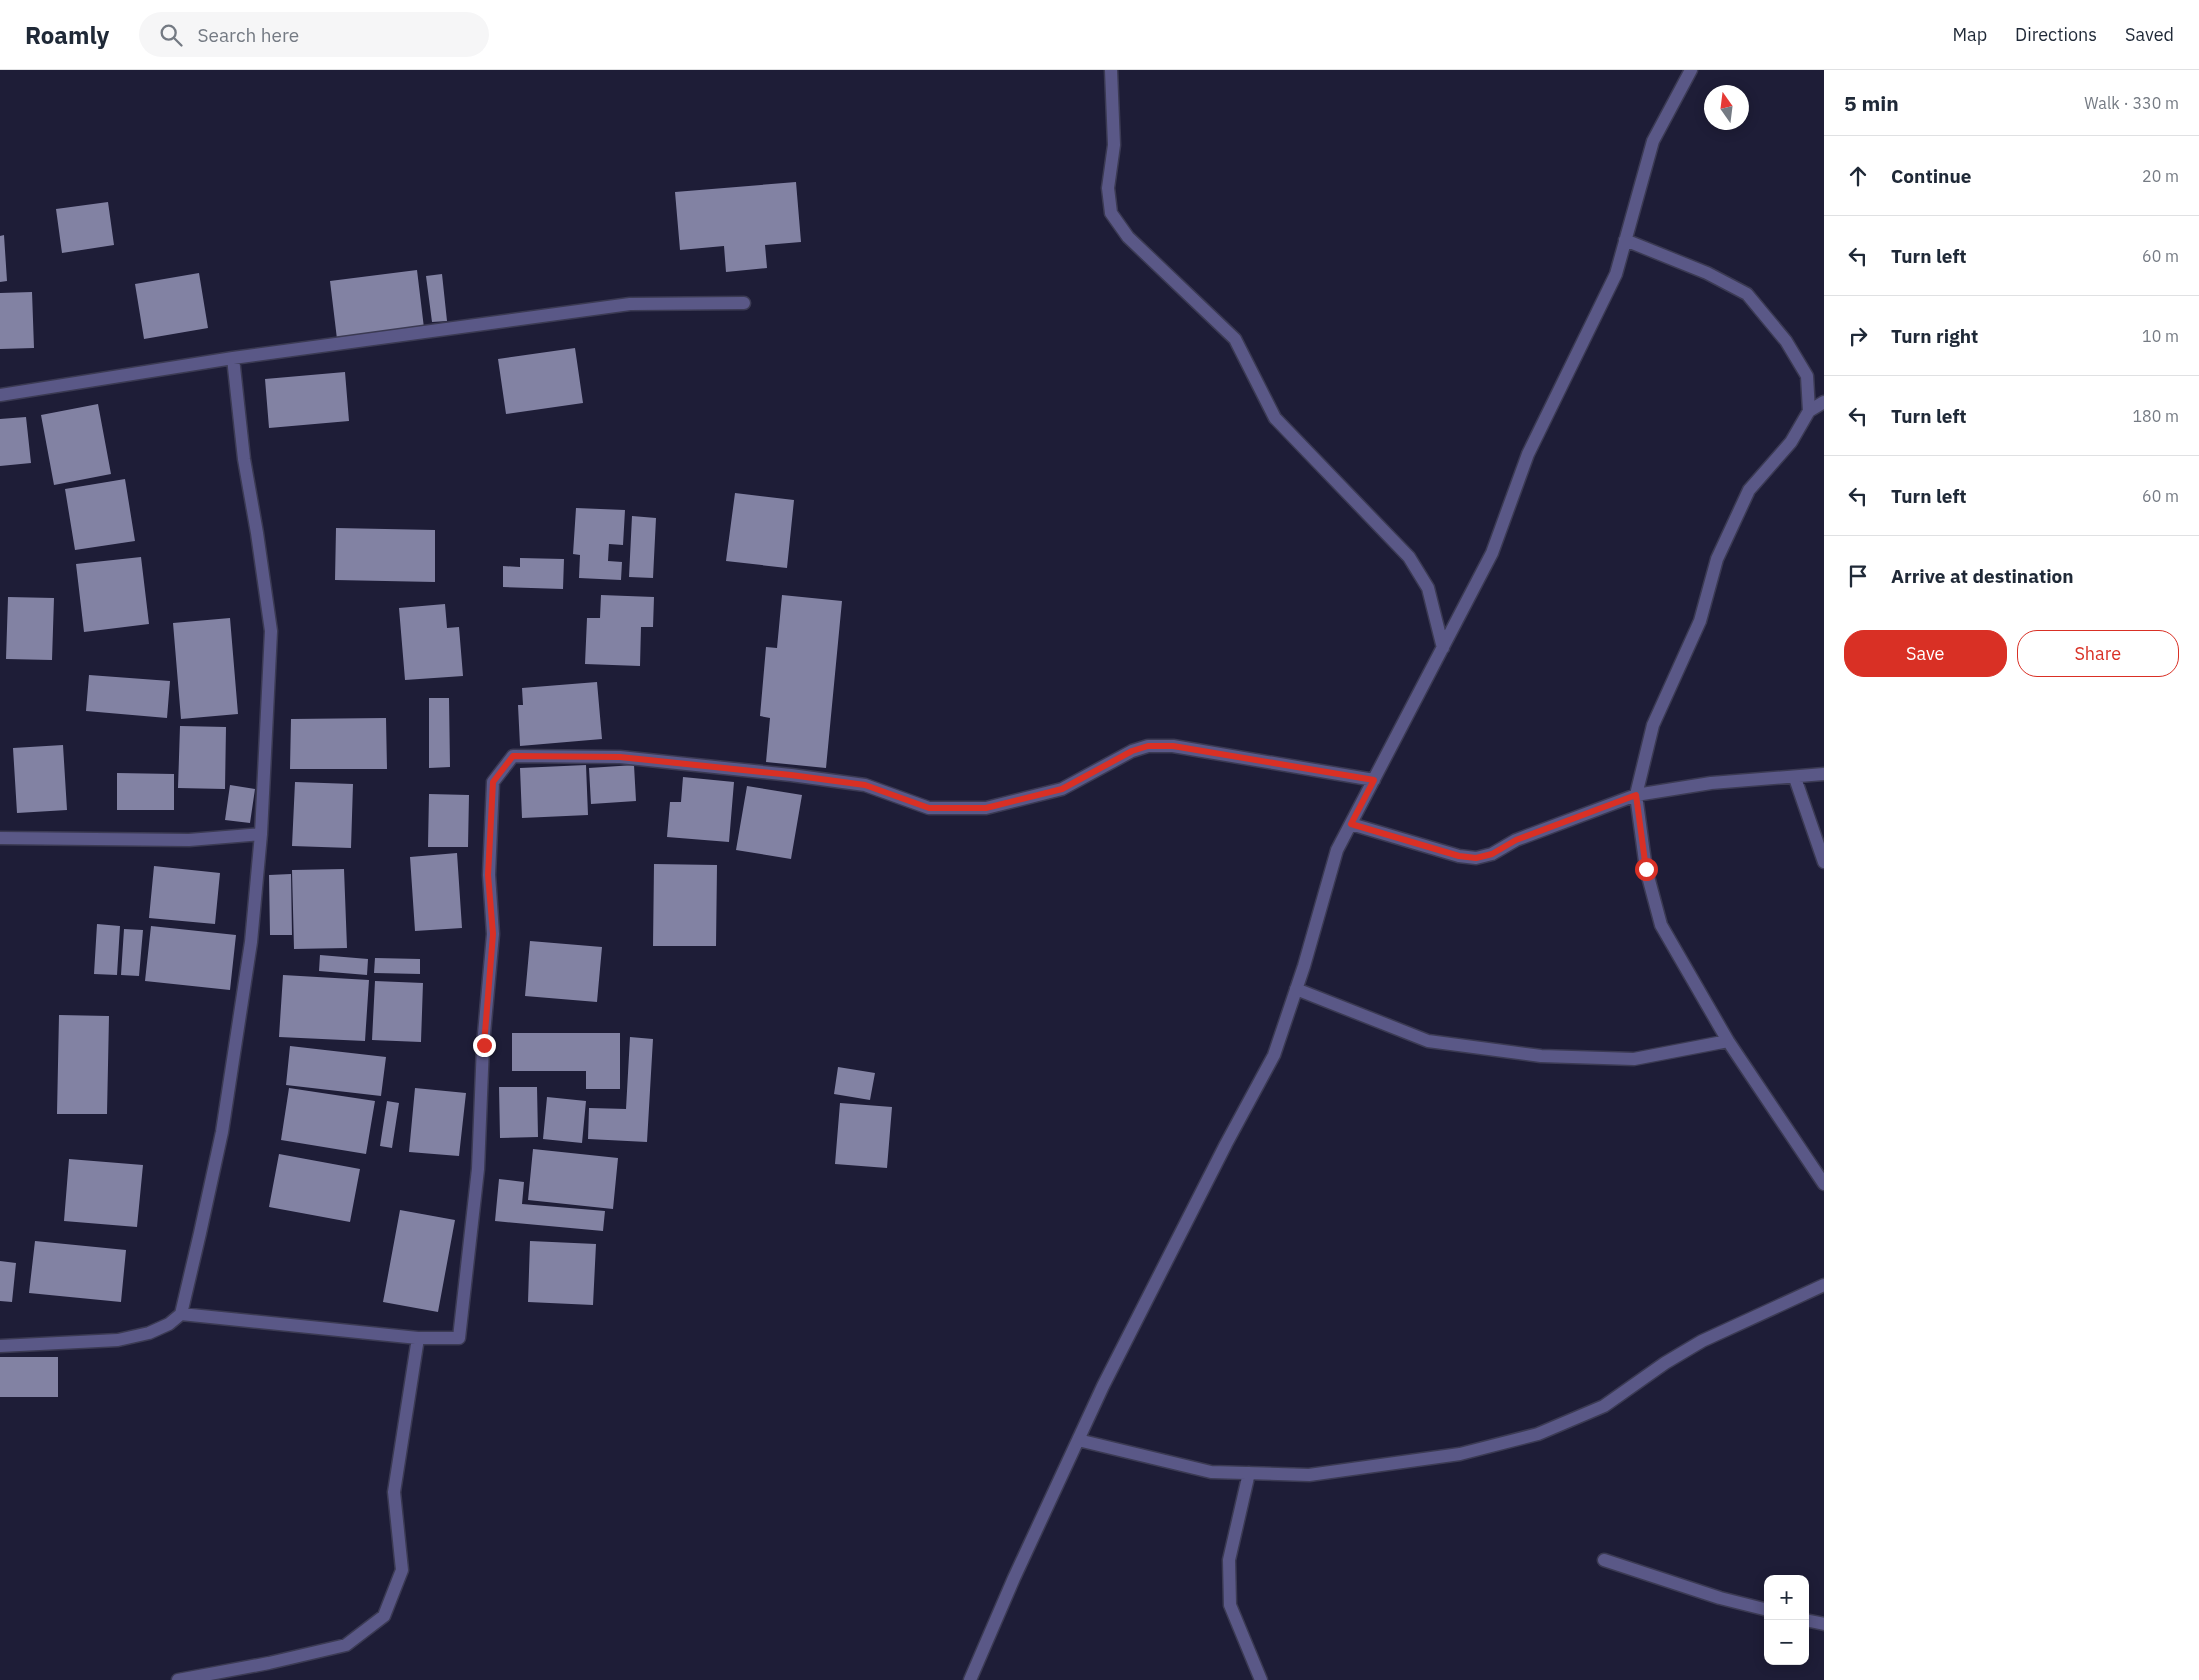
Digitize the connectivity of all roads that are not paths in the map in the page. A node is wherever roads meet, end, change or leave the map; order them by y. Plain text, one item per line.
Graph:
1 (1112, 70) edge
2 (1690, 70) edge
3 (1625, 240) junction
4 (744, 303) dead end
5 (234, 358) junction
6 (0, 394) edge
7 (1824, 402) edge
8 (1809, 411) junction
9 (1443, 648) junction
10 (1824, 774) edge
11 (1795, 778) junction
12 (1374, 780) junction
13 (1636, 795) junction
14 (1351, 824) junction
15 (262, 834) junction
16 (0, 838) edge
17 (1824, 862) edge
18 (1296, 989) junction
19 (1728, 1041) junction
20 (1824, 1184) edge
21 (1824, 1286) edge
22 (181, 1314) junction
23 (418, 1338) junction
24 (0, 1346) edge
25 (1078, 1440) junction
26 (1249, 1473) junction
27 (1604, 1560) dead end
28 (1764, 1609) edge
29 (1809, 1621) edge
30 (1824, 1624) edge
31 (178, 1680) edge
32 (970, 1680) edge
33 (1261, 1680) edge

1 - 9 street
2 - 3 street
3 - 8 street
3 - 9 street
4 - 5 street
5 - 6 street
5 - 15 street
7 - 8 street
8 - 13 street
9 - 12 street
10 - 11 street
11 - 13 street
11 - 17 street
12 - 14 street
12 - 23 street
13 - 14 street
13 - 19 street
14 - 18 street
15 - 16 street
15 - 22 street
18 - 19 street
18 - 25 street
19 - 20 street
21 - 26 street
22 - 23 street
22 - 24 street
23 - 31 street
25 - 26 street
25 - 32 street
26 - 33 street
27 - 28 street
29 - 30 street

